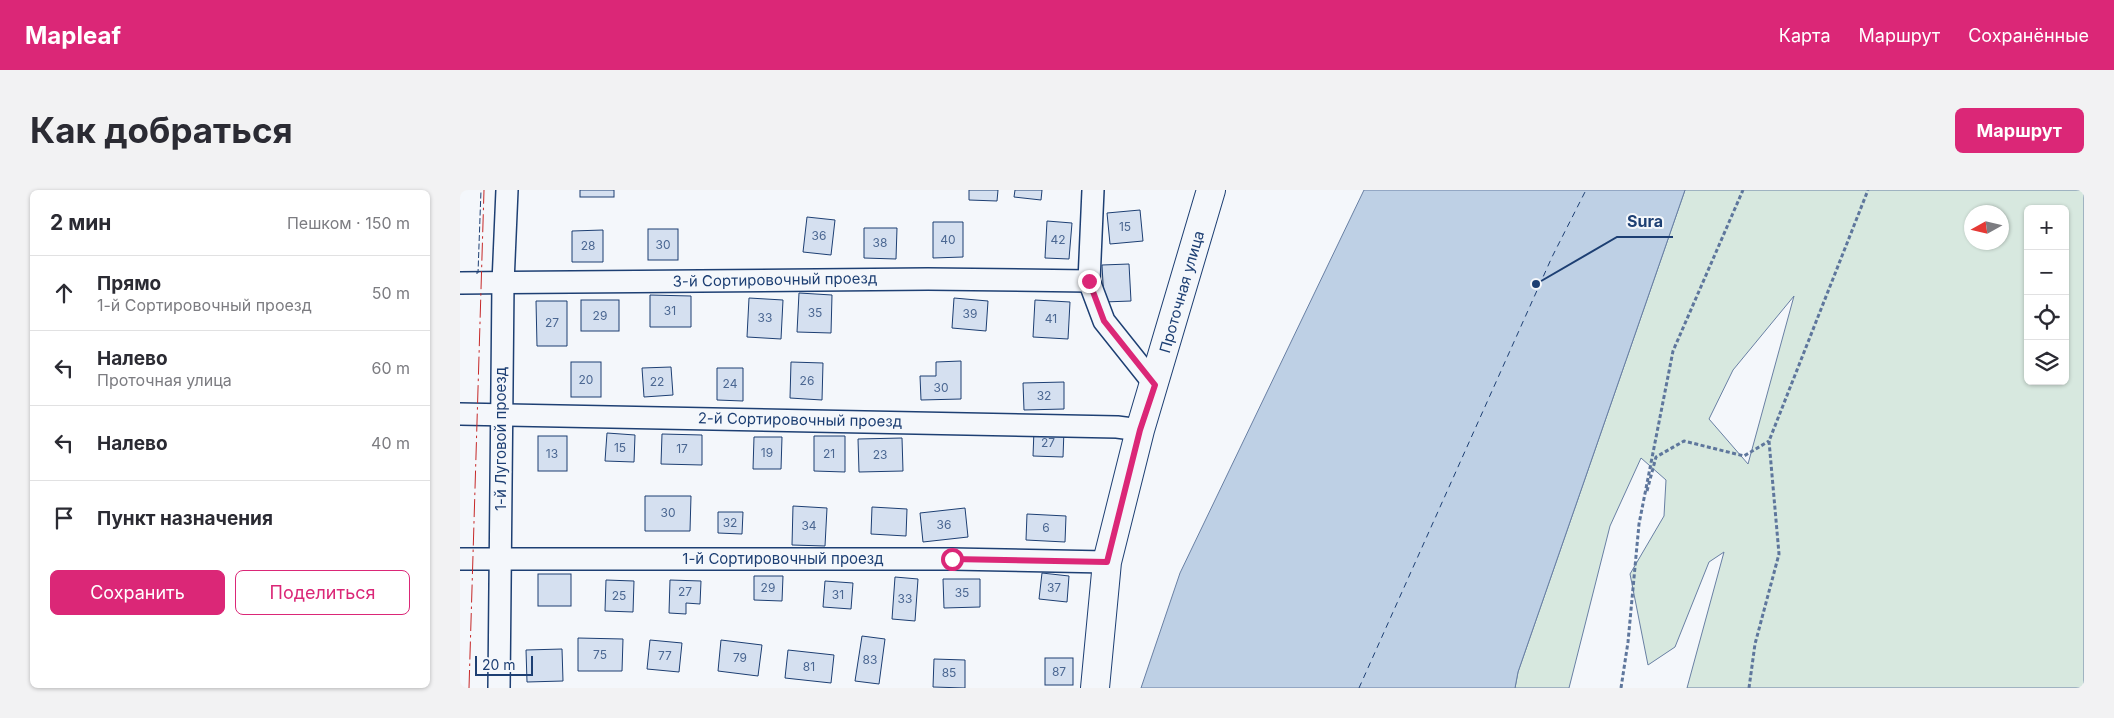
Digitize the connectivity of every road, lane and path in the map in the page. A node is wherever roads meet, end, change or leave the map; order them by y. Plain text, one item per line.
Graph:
1 (507, 190) edge
2 (1093, 190) edge
3 (1212, 190) edge
4 (1743, 190) edge
5 (1868, 190) edge
6 (1089, 281) junction
7 (460, 283) edge
8 (502, 283) junction
9 (1155, 385) junction
10 (460, 414) edge
11 (502, 414) junction
12 (1140, 430) junction
13 (1769, 440) junction
14 (1638, 524) junction
15 (460, 559) edge
16 (500, 560) junction
17 (1107, 562) junction
18 (499, 688) edge
19 (1096, 688) edge
20 (1621, 688) edge
21 (1750, 688) edge

1 - 8 street, 1-й Луговой проезд
2 - 6 street
3 - 9 main road, Проточная улица
4 - 14 path
5 - 13 path
6 - 8 street, 3-й Сортировочный проезд
6 - 9 street
7 - 8 street, 3-й Сортировочный проезд
8 - 11 street, 1-й Луговой проезд
9 - 12 main road, Проточная улица
10 - 11 street, 2-й Сортировочный проезд
11 - 12 street, 2-й Сортировочный проезд
11 - 16 street, 1-й Луговой проезд
12 - 17 main road, Проточная улица
13 - 14 path
13 - 21 path
14 - 20 path
15 - 16 street, 1-й Сортировочный проезд
16 - 17 street, 1-й Сортировочный проезд
16 - 18 street, 1-й Луговой проезд
17 - 19 main road, Проточная улица

